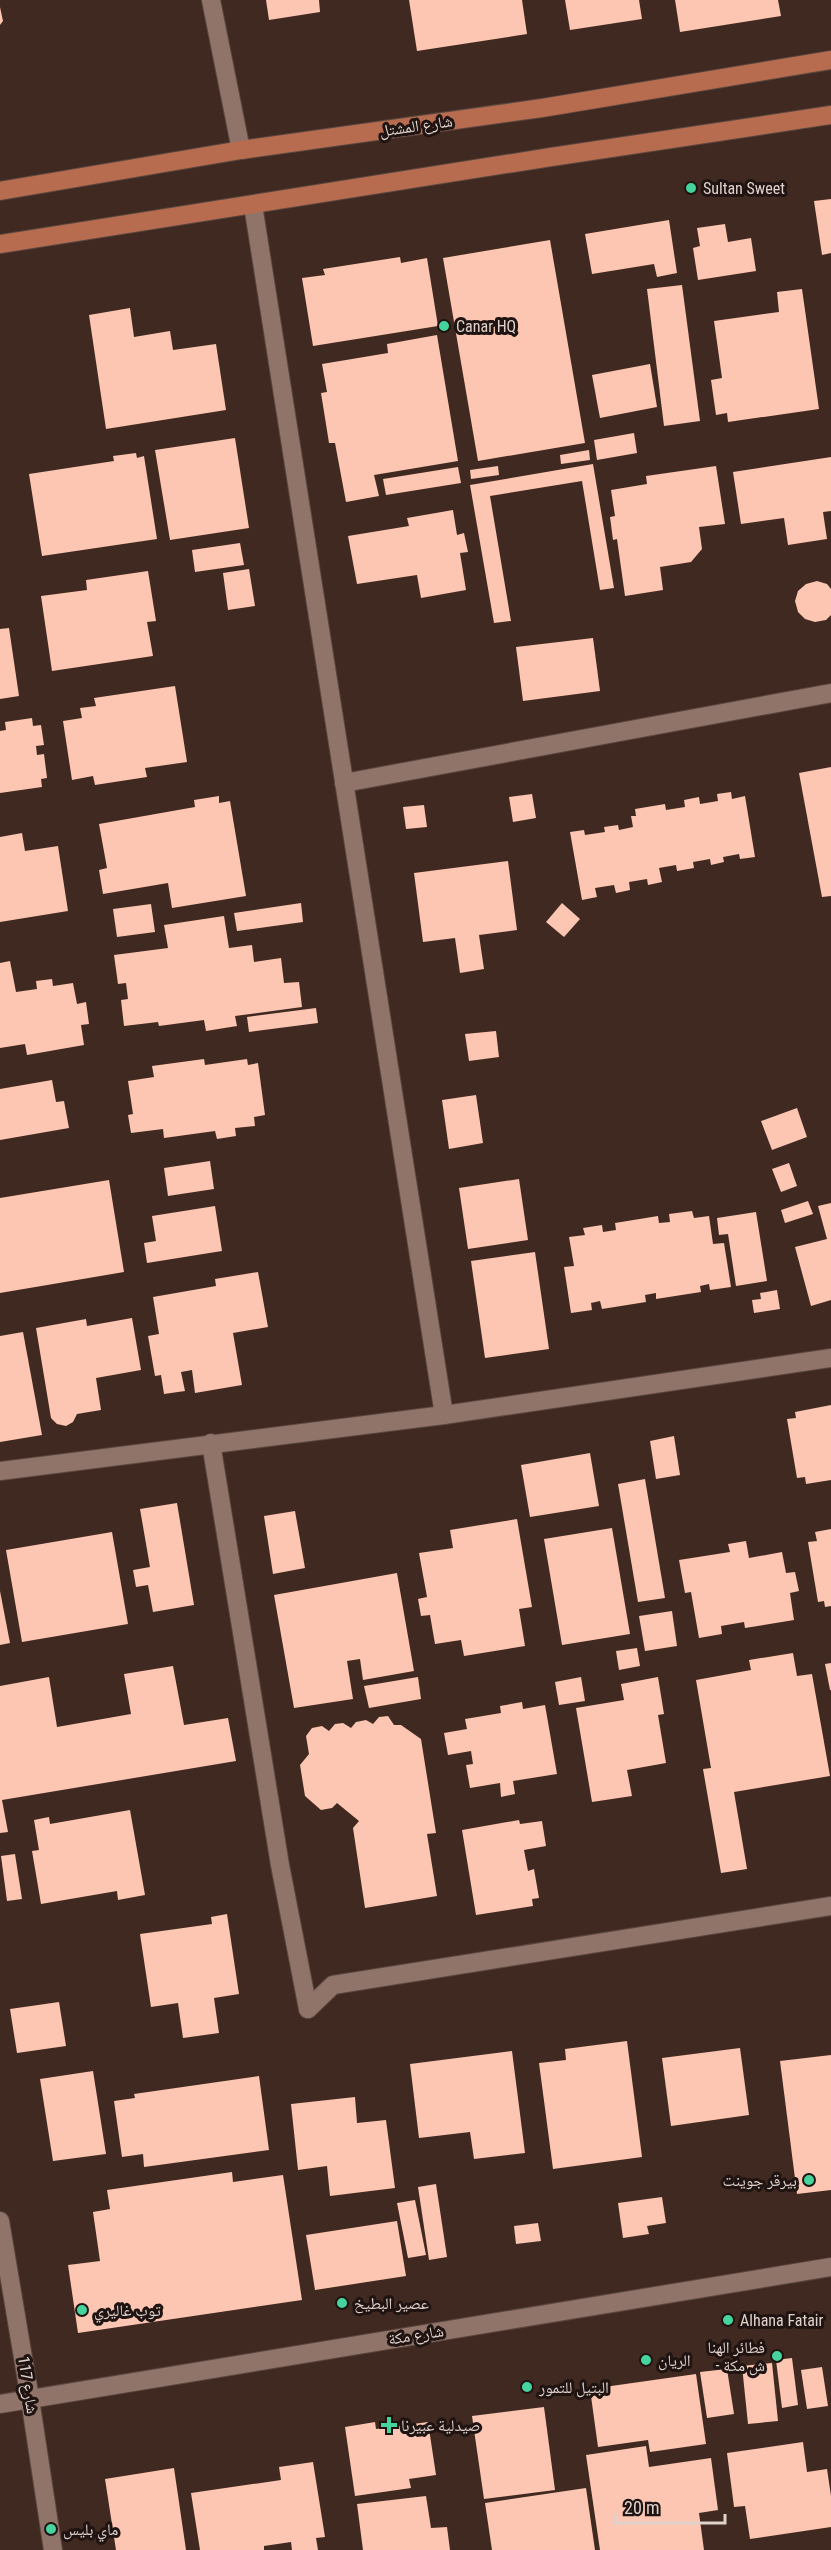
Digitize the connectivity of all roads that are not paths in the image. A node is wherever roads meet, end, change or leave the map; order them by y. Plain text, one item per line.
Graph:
1 (211, 0) edge
2 (831, 60) edge
3 (831, 115) edge
4 (241, 150) junction
5 (0, 190) edge
6 (253, 205) junction
7 (0, 244) edge
8 (831, 693) edge
9 (344, 783) junction
10 (831, 1358) edge
11 (444, 1415) junction
12 (211, 1443) junction
13 (0, 1471) edge
14 (831, 1906) edge
15 (0, 2222) edge
16 (831, 2267) edge
17 (30, 2399) junction
18 (0, 2404) edge
19 (53, 2550) edge

1 - 4 street
2 - 4 main road, شارع المشتل
3 - 6 main road
4 - 5 main road, شارع المشتل
6 - 7 main road
6 - 9 street
8 - 9 street
9 - 11 street
10 - 11 street
11 - 12 street
12 - 13 street
12 - 14 street
15 - 17 street, شارع 117
16 - 17 street, شارع مكة
17 - 18 street, شارع مكة
17 - 19 street, شارع 117

